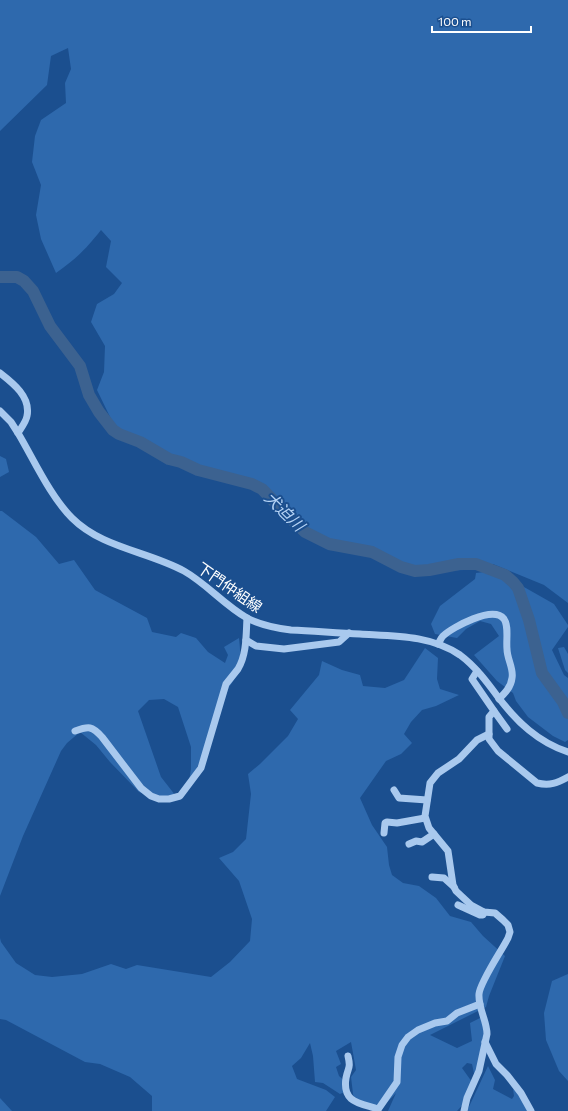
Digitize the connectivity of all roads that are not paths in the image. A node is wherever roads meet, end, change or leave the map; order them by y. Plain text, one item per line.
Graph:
1 (2, 376) edge
2 (0, 411) edge
3 (18, 433) junction
4 (247, 618) junction
5 (348, 633) junction
6 (246, 640) junction
7 (438, 644) junction
8 (477, 671) junction
9 (499, 699) junction
10 (494, 711) junction
11 (507, 728) dead end
12 (75, 731) dead end
13 (489, 734) junction
14 (568, 752) edge
15 (568, 777) edge
16 (394, 790) dead end
17 (427, 800) junction
18 (425, 818) junction
19 (384, 833) dead end
20 (434, 834) junction
21 (408, 844) dead end
22 (432, 876) dead end
23 (454, 887) junction
24 (458, 905) dead end
25 (484, 912) junction
26 (480, 1004) junction
27 (485, 1042) junction
28 (348, 1056) dead end
29 (378, 1110) edge
30 (464, 1111) edge
31 (531, 1111) edge

1 - 3 street
2 - 3 street, 下門仲組線
3 - 4 street, 下門仲組線
4 - 5 street, 下門仲組線
4 - 6 street
5 - 6 street
5 - 7 street, 下門仲組線
6 - 12 street
7 - 8 street, 下門仲組線
7 - 9 street
8 - 9 street, 下門仲組線
8 - 10 street
9 - 14 street, 下門仲組線
10 - 11 street
10 - 13 street
13 - 15 street
13 - 17 street
16 - 17 street
17 - 18 street
18 - 19 street
18 - 20 street
20 - 21 street
20 - 23 street
22 - 23 street
23 - 25 street
24 - 25 street
25 - 26 street
26 - 27 street
26 - 29 street
27 - 30 street
27 - 31 street
28 - 29 street

